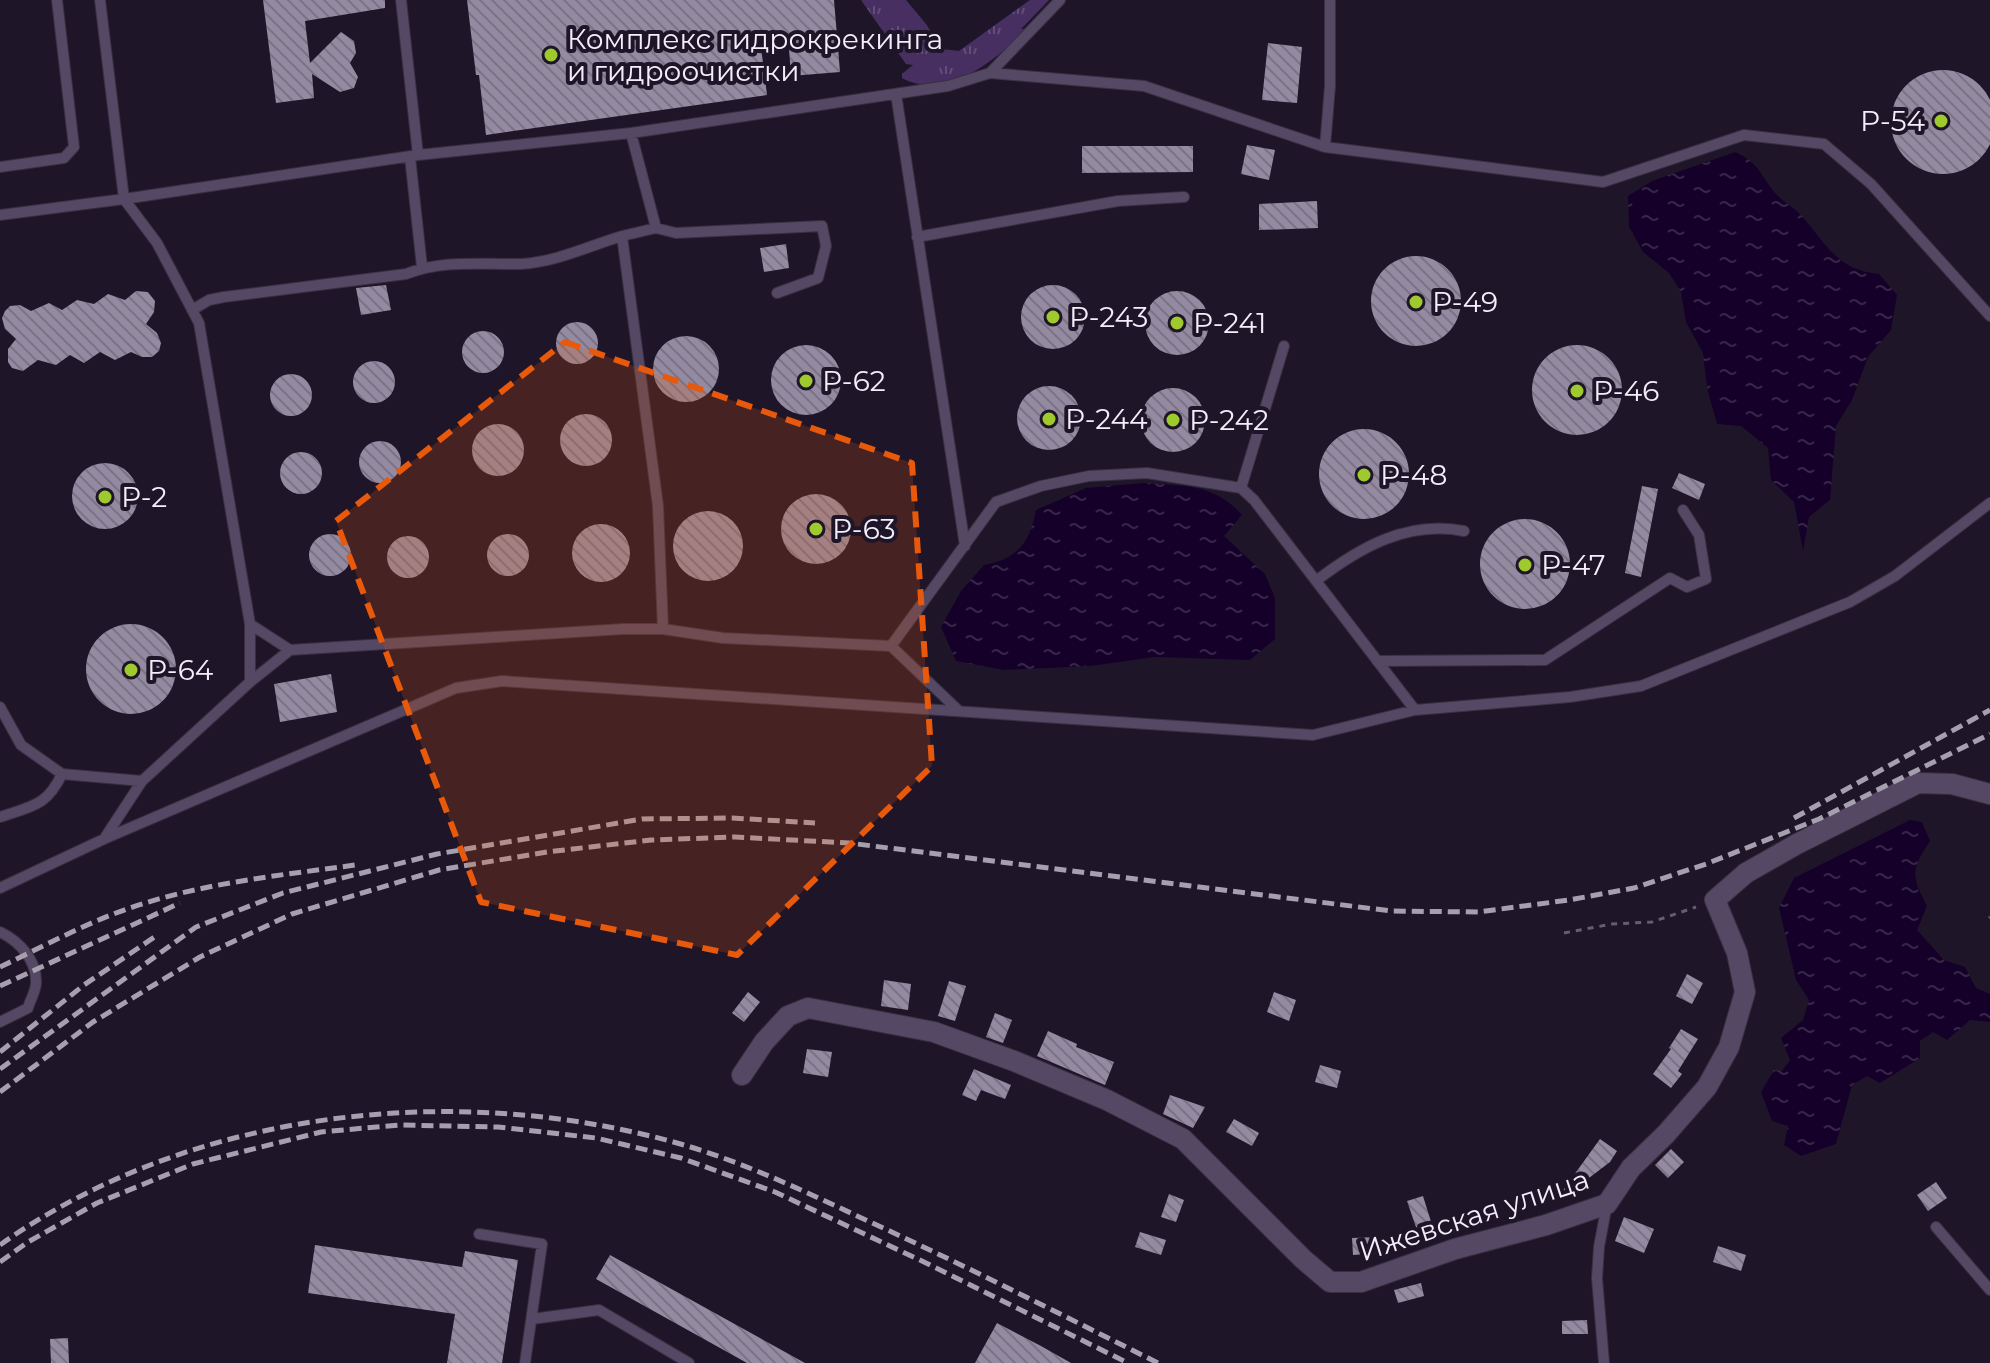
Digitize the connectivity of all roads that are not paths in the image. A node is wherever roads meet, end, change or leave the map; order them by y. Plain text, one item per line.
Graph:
1 (57, 0) edge
2 (100, 0) edge
3 (401, 0) edge
4 (1060, 0) edge
5 (1330, 0) edge
6 (990, 73) junction
7 (896, 94) junction
8 (631, 133) junction
9 (1325, 147) junction
10 (414, 156) junction
11 (0, 167) edge
12 (1184, 197) dead end
13 (124, 199) junction
14 (0, 215) edge
15 (656, 228) junction
16 (622, 236) junction
17 (917, 237) junction
18 (422, 267) junction
19 (777, 293) dead end
20 (192, 310) junction
21 (1990, 316) edge
22 (1284, 346) dead end
23 (1241, 488) junction
24 (1990, 503) edge
25 (1683, 510) dead end
26 (1464, 531) dead end
27 (965, 546) junction
28 (1316, 581) junction
29 (250, 624) junction
30 (663, 629) junction
31 (891, 646) junction
32 (290, 650) junction
33 (1377, 661) junction
34 (250, 682) junction
35 (0, 707) edge
36 (958, 710) junction
37 (1415, 710) junction
38 (3, 719) edge
39 (62, 774) junction
40 (142, 781) junction
41 (1990, 794) edge
42 (0, 817) edge
43 (104, 839) junction
44 (0, 888) edge
45 (0, 932) edge
46 (0, 1022) edge
47 (742, 1075) dead end
48 (1607, 1204) junction
49 (1936, 1227) dead end
50 (479, 1234) dead end
51 (1990, 1290) edge
52 (532, 1319) junction
53 (525, 1363) edge
54 (689, 1363) edge
55 (1604, 1363) edge

1 - 11 lane
2 - 13 lane
3 - 10 lane
4 - 6 lane
5 - 9 lane
6 - 7 lane
6 - 9 lane
7 - 8 lane
7 - 17 lane
8 - 10 lane
8 - 15 lane
9 - 21 lane
10 - 13 lane
10 - 18 lane
12 - 17 lane
13 - 14 lane
13 - 20 lane
15 - 16 lane
15 - 19 lane
16 - 18 lane
16 - 30 lane
17 - 27 lane
18 - 20 lane
20 - 29 lane
22 - 23 lane
23 - 27 lane
23 - 28 lane
24 - 37 lane
25 - 33 lane
26 - 28 lane
27 - 31 lane
28 - 33 lane
29 - 32 lane
29 - 34 lane
30 - 31 lane
30 - 32 lane
31 - 36 lane
32 - 34 lane
33 - 37 lane
34 - 40 lane
35 - 38 lane
36 - 37 lane
36 - 43 lane
38 - 39 lane
39 - 40 lane
39 - 42 lane
40 - 43 lane
41 - 48 street, Ижевская улица
43 - 44 lane
45 - 46 lane
47 - 48 street, Ижевская улица
48 - 55 lane
49 - 51 lane
50 - 52 lane
52 - 53 lane
52 - 54 lane

